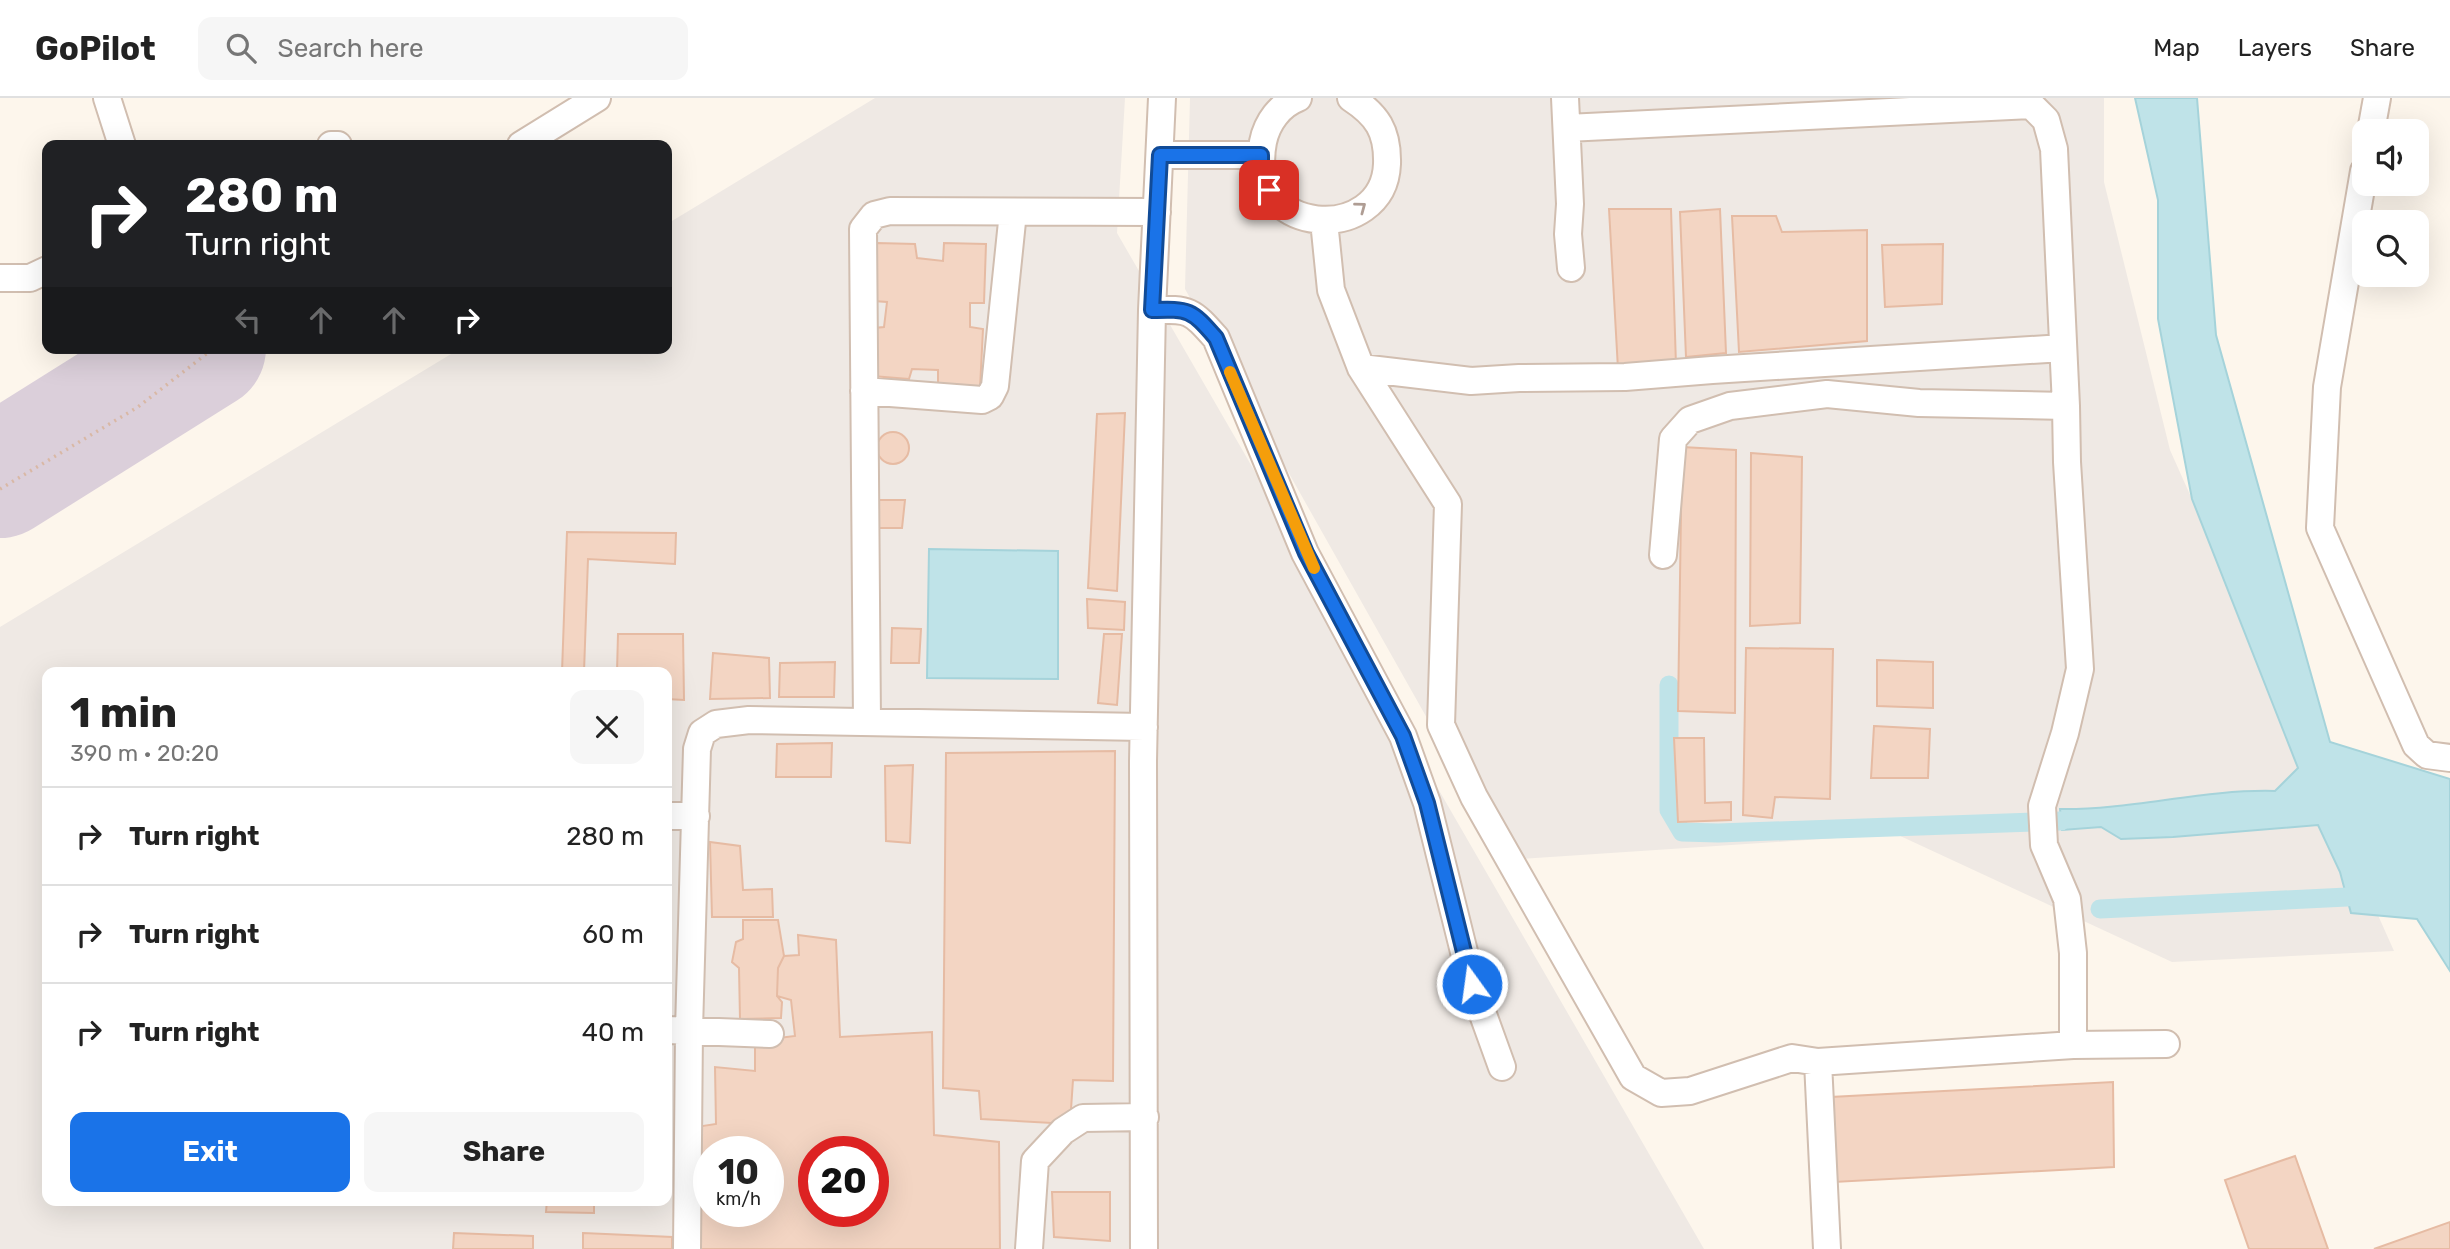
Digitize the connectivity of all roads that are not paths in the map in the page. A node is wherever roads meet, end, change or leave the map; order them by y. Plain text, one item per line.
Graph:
1 (107, 98) edge
2 (597, 98) edge
3 (1162, 98) edge
4 (1298, 98) edge
5 (1350, 98) edge
6 (1565, 98) edge
7 (2377, 98) edge
8 (2373, 119) edge
9 (1567, 128) junction
10 (120, 140) edge
11 (529, 140) edge
12 (1160, 155) junction
13 (1261, 155) junction
14 (2360, 196) edge
15 (1013, 212) junction
16 (1157, 212) junction
17 (1324, 221) junction
18 (1571, 268) dead end
19 (42, 272) edge
20 (0, 278) edge
21 (1152, 310) junction
22 (2063, 348) junction
23 (1361, 368) junction
24 (864, 391) junction
25 (2066, 406) junction
26 (1663, 555) dead end
27 (867, 722) junction
28 (1144, 727) junction
29 (2450, 758) edge
30 (672, 816) edge
31 (696, 816) junction
32 (678, 1030) edge
33 (770, 1034) dead end
34 (2166, 1044) dead end
35 (2073, 1045) junction
36 (1818, 1062) junction
37 (1503, 1067) dead end
38 (1145, 1117) junction
39 (687, 1249) edge
40 (1029, 1249) edge
41 (1144, 1249) edge
42 (1827, 1249) edge

1 - 10 street
2 - 11 street
3 - 12 street
4 - 13 street
17 -> 5 street
6 - 9 street
7 - 8 street
9 - 18 street
9 - 22 street
12 - 13 street
12 - 16 street
13 - 17 street
14 - 29 street
15 - 16 street
15 - 24 street
15 - 24 street
16 - 21 street
17 - 23 street
19 - 20 street
21 - 28 street
21 - 37 street
22 - 23 street
22 - 25 street
23 - 36 street
24 - 27 street
25 - 26 street
25 - 35 street
27 - 28 street
27 - 31 street
28 - 38 street
30 - 31 street
31 - 32 street
32 - 33 street
32 - 39 street
34 - 35 street
35 - 36 street
36 - 42 street
38 - 40 street
38 - 41 street

